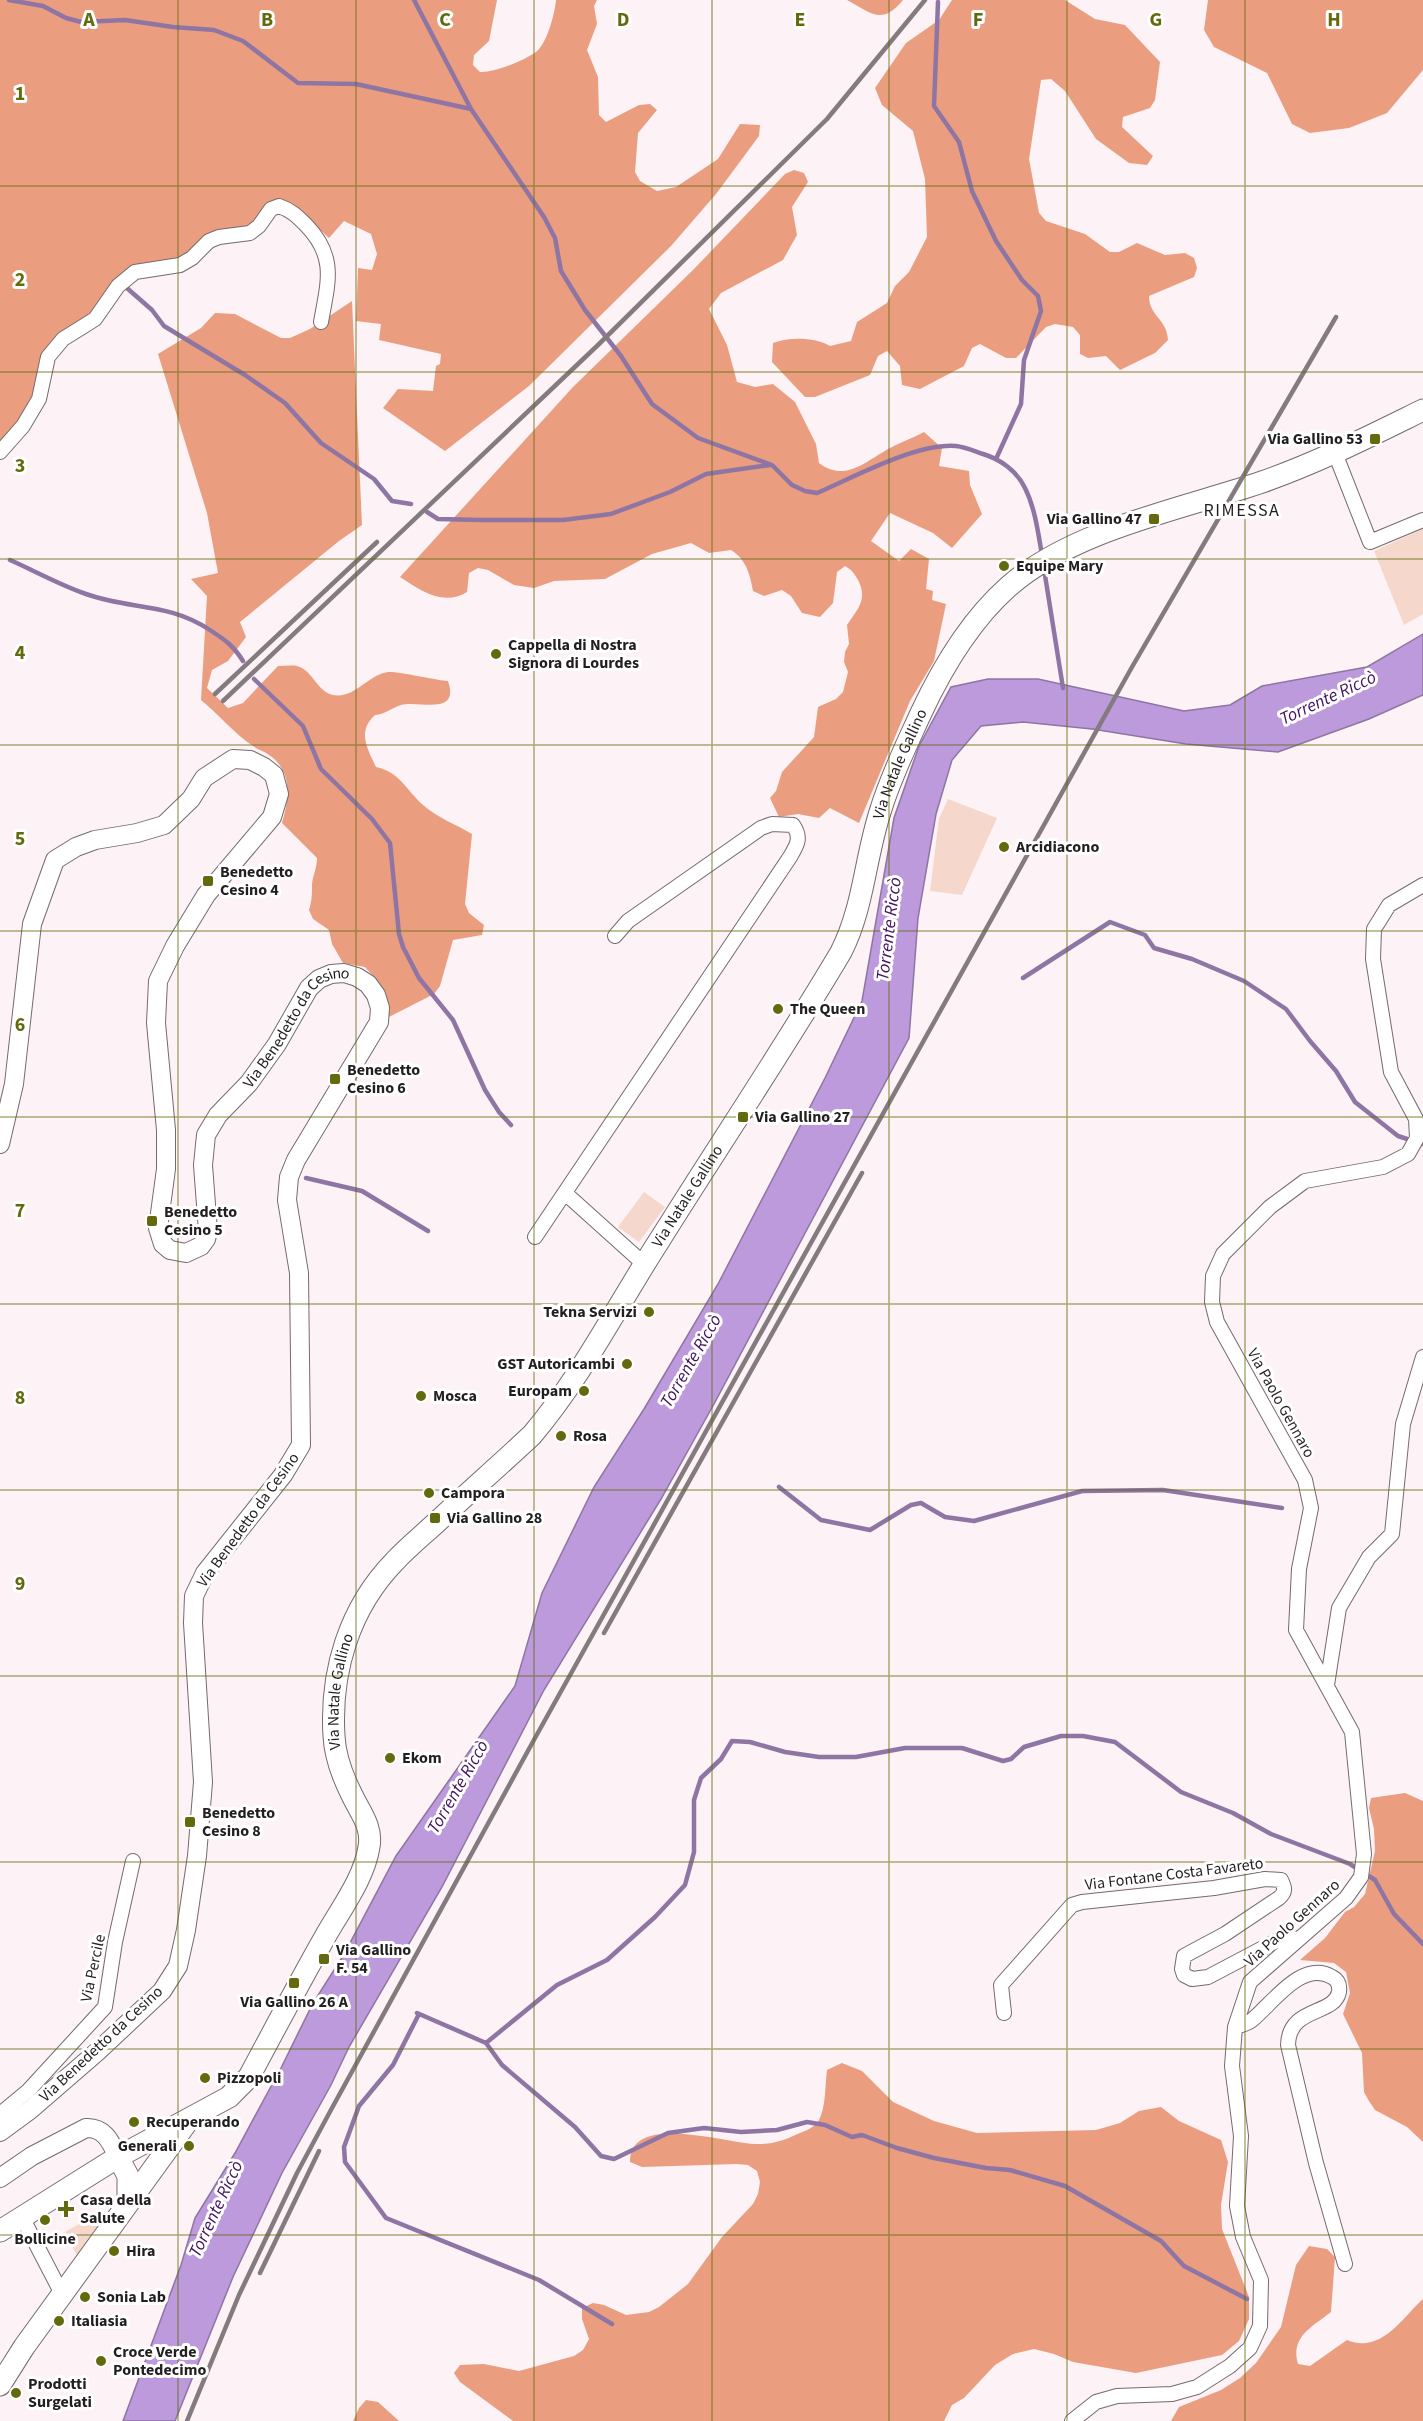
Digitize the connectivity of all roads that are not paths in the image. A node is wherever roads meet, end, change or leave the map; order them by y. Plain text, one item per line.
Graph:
1 (321, 322) dead end
2 (1423, 411) edge
3 (0, 452) edge
4 (1335, 453) junction
5 (1423, 520) edge
6 (1423, 885) edge
7 (615, 936) dead end
8 (0, 1144) edge
9 (565, 1193) junction
10 (535, 1237) dead end
11 (644, 1264) junction
12 (1423, 1357) edge
13 (1327, 1685) junction
14 (133, 1861) dead end
15 (1298, 1939) junction
16 (1004, 2013) dead end
17 (1235, 2027) junction
18 (0, 2114) edge
19 (189, 2120) junction
20 (0, 2132) edge
21 (118, 2157) junction
22 (0, 2178) edge
23 (128, 2201) junction
24 (22, 2217) junction
25 (0, 2231) edge
26 (1345, 2264) dead end
27 (62, 2294) junction
28 (0, 2385) edge
29 (1072, 2421) edge

1 - 3 street
2 - 4 main road, Via Natale Gallino
4 - 5 street
4 - 11 main road, Via Natale Gallino
6 - 13 street, Via Paolo Gennaro
7 - 9 street
8 - 20 street, Via Benedetto da Cesino
9 - 10 street
9 - 11 street, Via Natale Gallino
11 - 19 main road, Via Natale Gallino
12 - 13 street
13 - 15 street, Via Paolo Gennaro
14 - 18 street, Via Percile
15 - 16 street, Via Fontane Costa Favareto
15 - 17 street, Via Paolo Gennaro
17 - 26 street
17 - 29 street, Via Paolo Gennaro
19 - 21 main road, Via Natale Gallino
19 - 23 main road
21 - 22 street
21 - 23 main road
21 - 24 main road, Via Natale Gallino
23 - 27 main road
24 - 25 main road, Via Natale Gallino
24 - 27 street
27 - 28 main road

